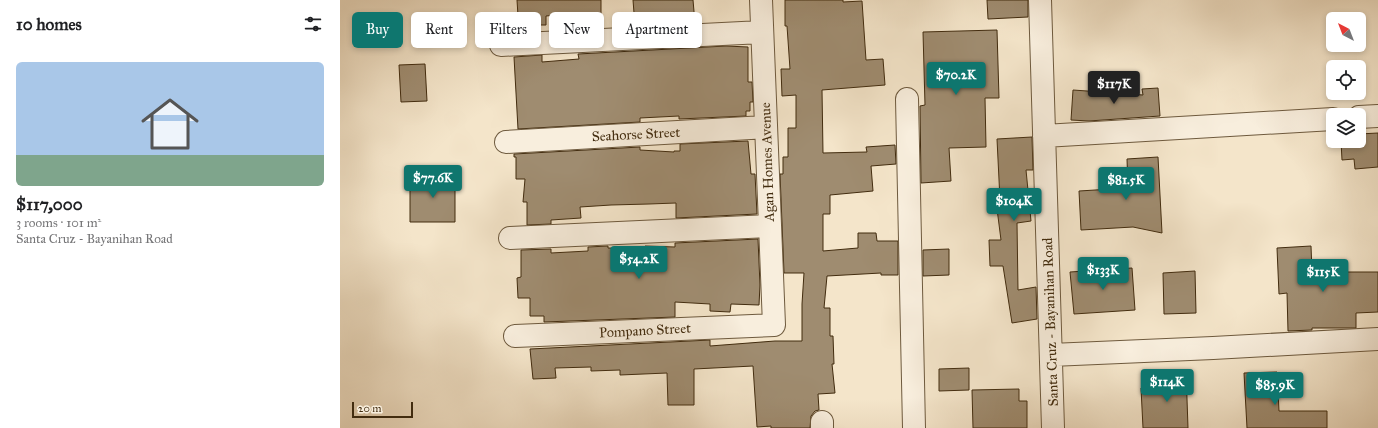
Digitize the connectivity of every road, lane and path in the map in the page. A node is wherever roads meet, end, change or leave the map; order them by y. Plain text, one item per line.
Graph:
1 (761, 0) edge
2 (1040, 0) edge
3 (762, 32) junction
4 (541, 43) edge
5 (907, 99) dead end
6 (1378, 116) edge
7 (1366, 117) edge
8 (1326, 118) edge
9 (766, 127) junction
10 (1044, 136) junction
11 (506, 142) dead end
12 (770, 226) junction
13 (510, 238) dead end
14 (774, 325) joint
15 (516, 336) dead end
16 (1378, 338) edge
17 (1051, 355) junction
18 (914, 428) edge
19 (1053, 428) edge

1 - 3 street, Agan Homes Avenue
2 - 10 street, Santa Cruz - Bayanihan Road
3 - 4 street
3 - 9 street, Agan Homes Avenue
5 - 18 street
6 - 7 street
8 - 10 street
9 - 11 street, Seahorse Street
9 - 12 street, Agan Homes Avenue
10 - 17 street, Santa Cruz - Bayanihan Road
12 - 13 street
12 - 14 street, Agan Homes Avenue
14 - 15 street, Pompano Street
16 - 17 street
17 - 19 street, Santa Cruz - Bayanihan Road

